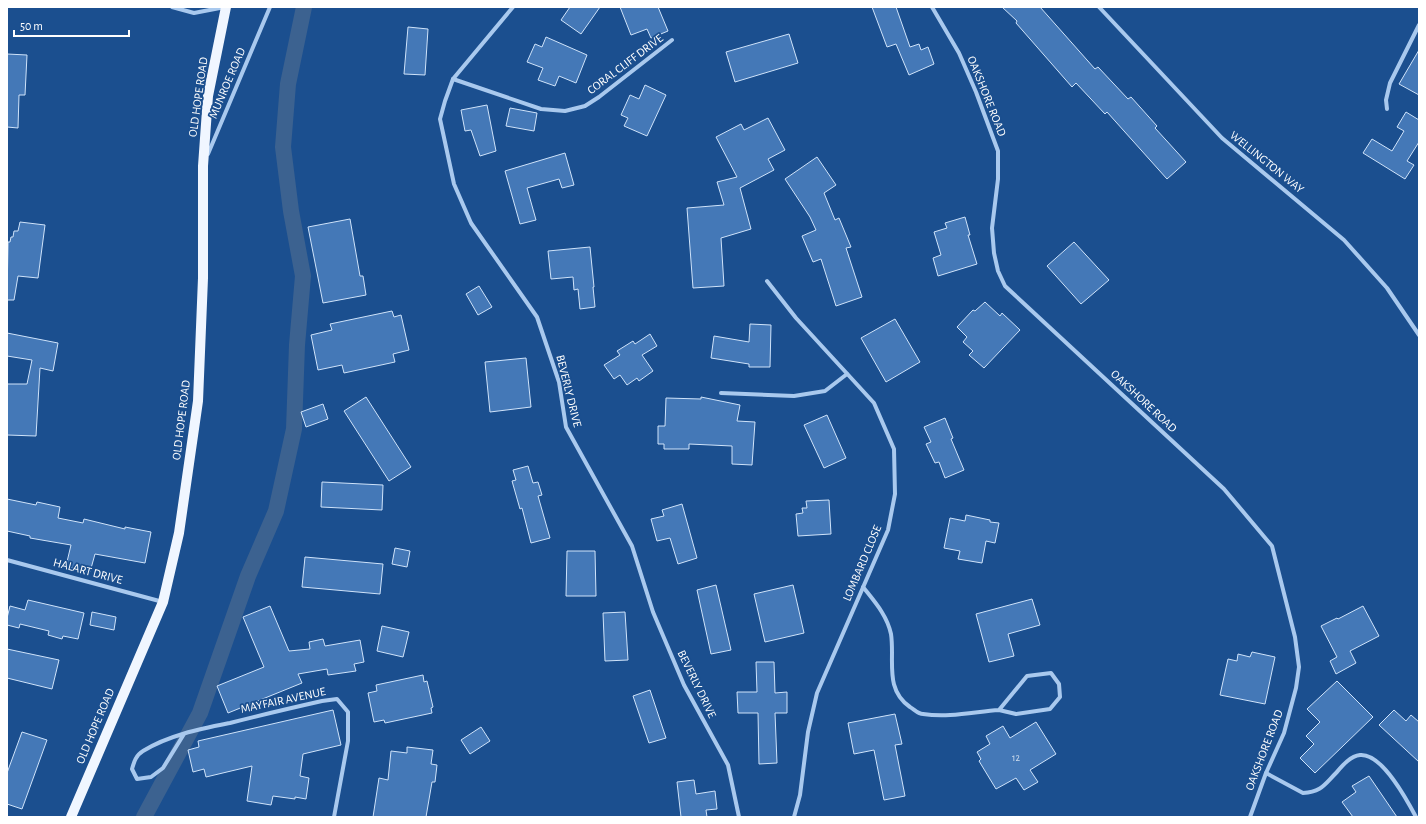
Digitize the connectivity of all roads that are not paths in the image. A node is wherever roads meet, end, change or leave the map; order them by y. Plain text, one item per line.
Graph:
1 (172, 7) edge
2 (226, 7) edge
3 (270, 7) edge
4 (513, 7) edge
5 (932, 7) edge
6 (1099, 7) edge
7 (1419, 25) edge
8 (672, 40) dead end
9 (452, 79) junction
10 (1387, 109) dead end
11 (203, 166) junction
12 (767, 281) dead end
13 (1419, 335) edge
14 (847, 374) junction
15 (722, 393) dead end
16 (7, 560) edge
17 (863, 587) junction
18 (163, 602) junction
19 (999, 710) junction
20 (184, 734) junction
21 (1266, 773) junction
22 (71, 817) edge
23 (334, 817) edge
24 (739, 817) edge
25 (794, 817) edge
26 (1250, 817) edge
27 (1416, 817) edge

1 - 2 street
2 - 11 main road, OLD HOPE ROAD
3 - 11 street, MUNROE ROAD
4 - 9 street, BEVERLY DRIVE
5 - 21 street, OAKSHORE ROAD
6 - 13 street, WELLINGTON WAY
7 - 10 street
8 - 9 street, CORAL CLIFF DRIVE
9 - 24 street, BEVERLY DRIVE
11 - 18 main road, OLD HOPE ROAD
12 - 14 street, LOMBARD CLOSE
14 - 15 street
14 - 17 street, LOMBARD CLOSE
16 - 18 street, HALART DRIVE
17 - 19 street
17 - 25 street, LOMBARD CLOSE
18 - 22 main road, OLD HOPE ROAD
19 - 19 street
20 - 20 street, MAYFAIR AVENUE
20 - 23 street, MAYFAIR AVENUE
21 - 26 street, OAKSHORE ROAD
21 - 27 street

